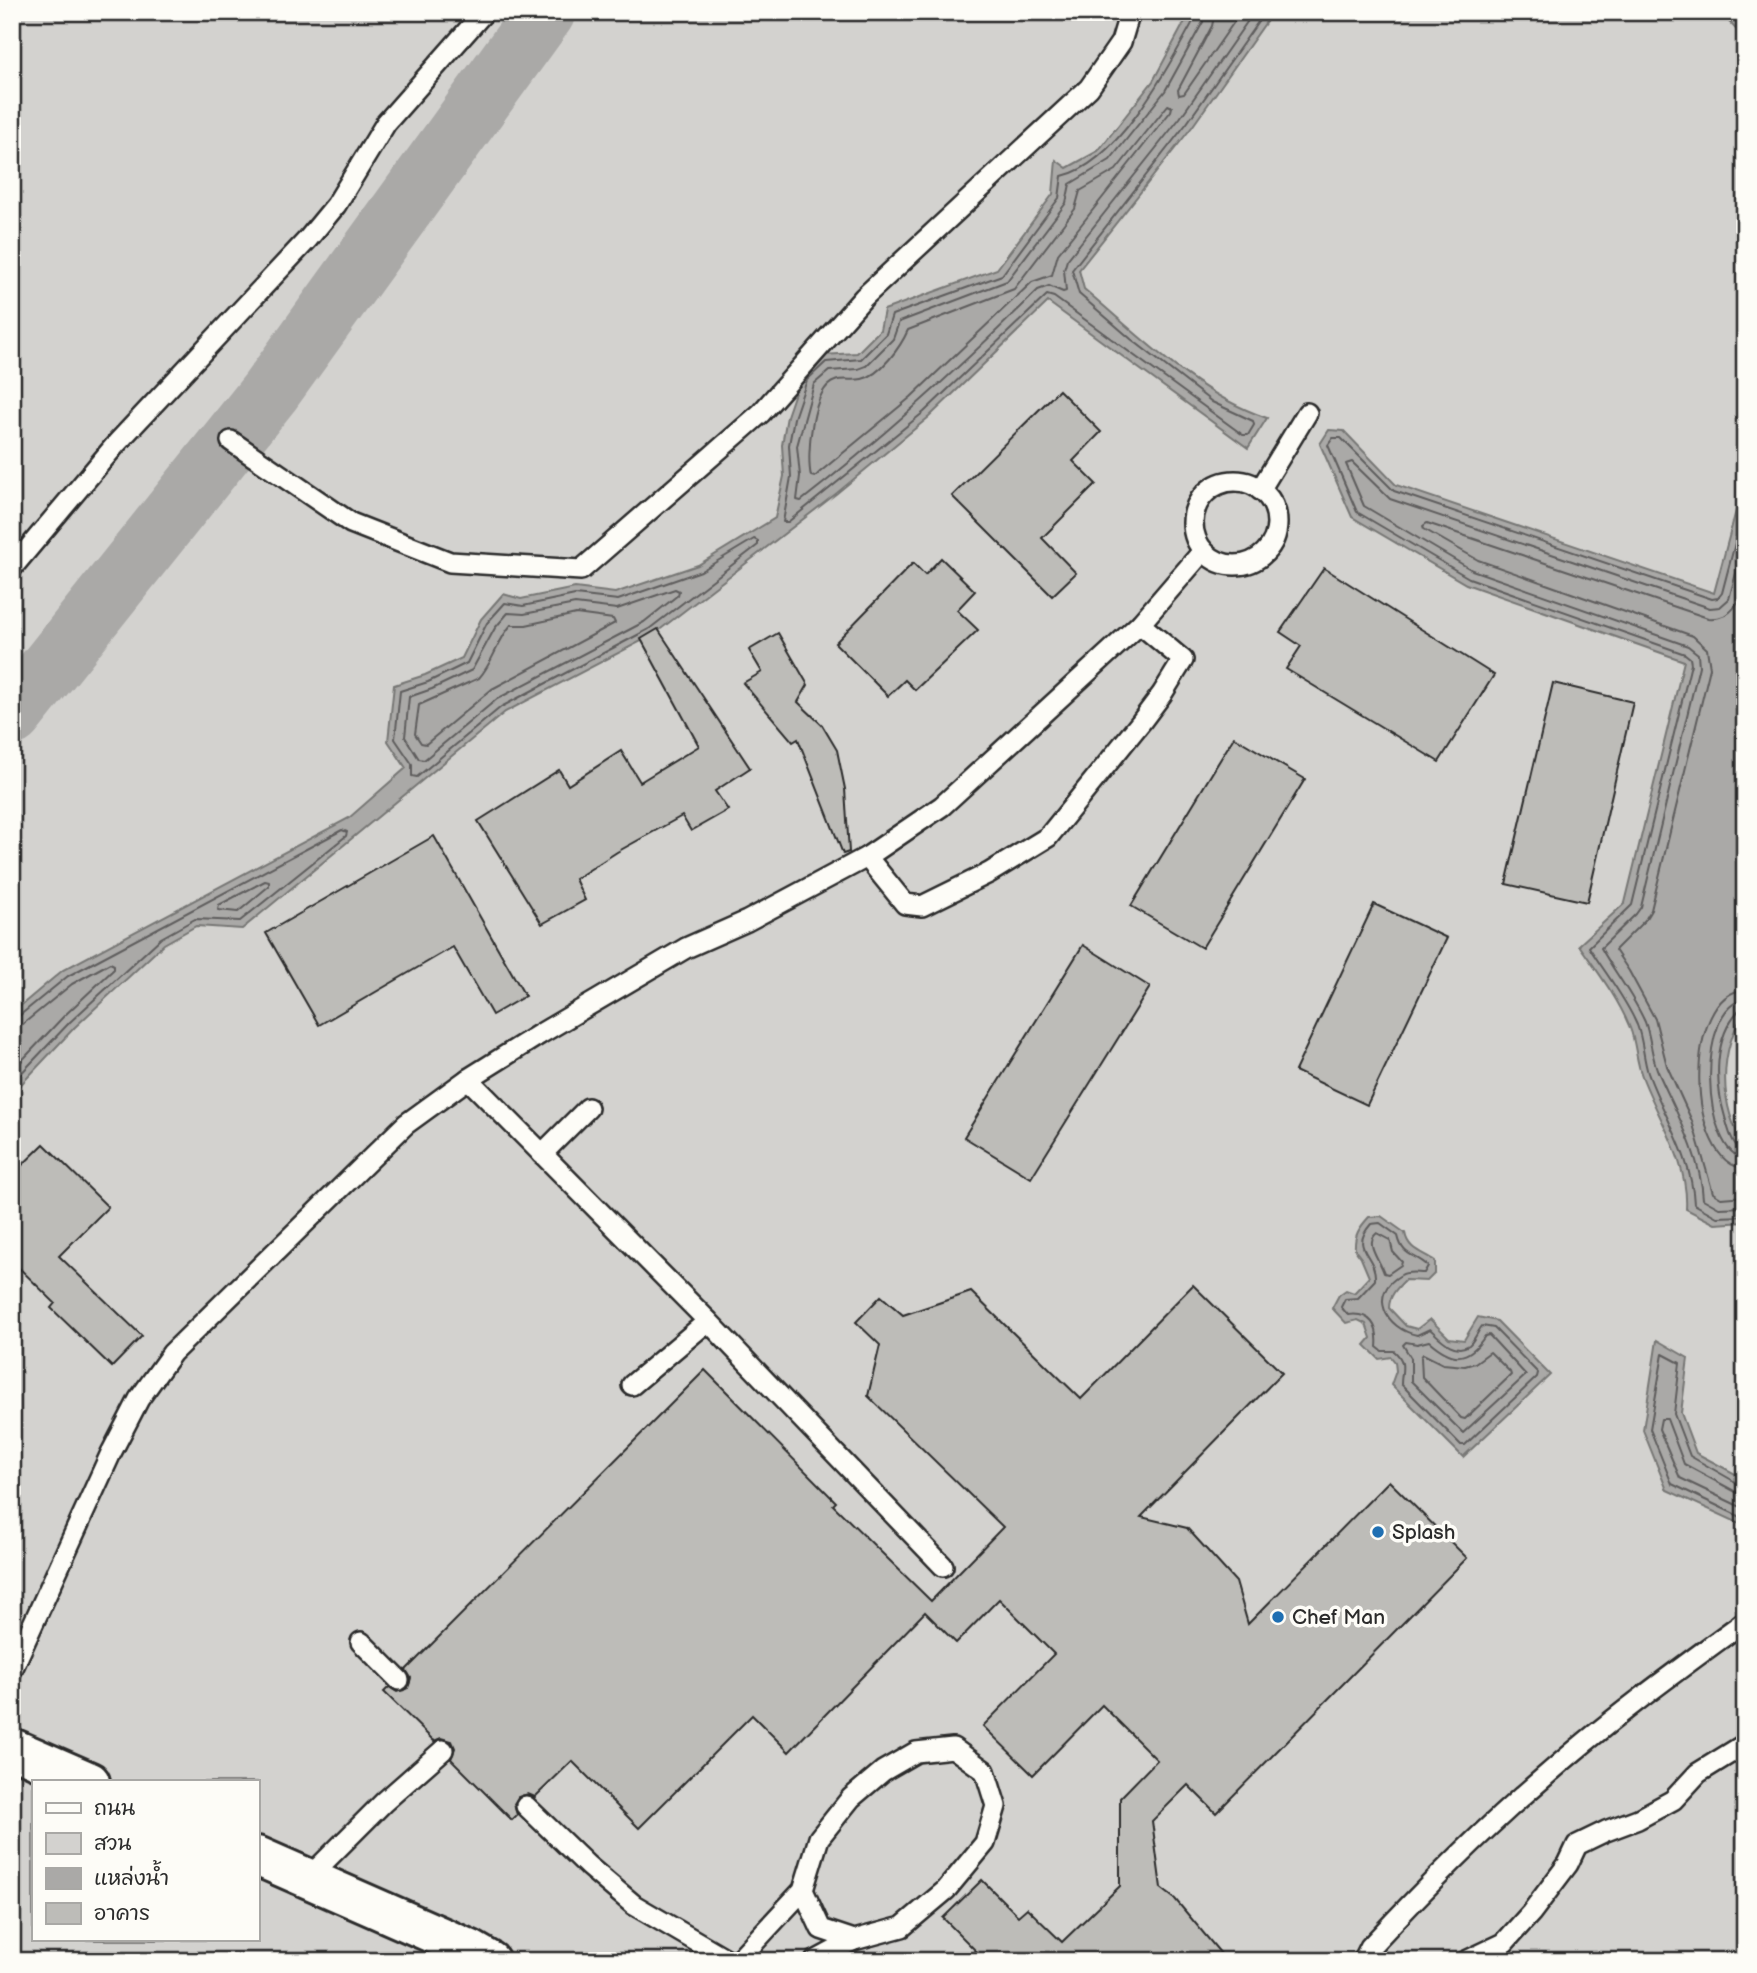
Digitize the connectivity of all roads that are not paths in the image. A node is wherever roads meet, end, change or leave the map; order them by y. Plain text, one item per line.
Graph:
1 (484, 12) edge
2 (1130, 12) edge
3 (1307, 413) dead end
4 (231, 441) dead end
5 (1260, 490) junction
6 (1203, 551) junction
7 (12, 568) edge
8 (1140, 624) junction
9 (867, 857) junction
10 (468, 1079) junction
11 (588, 1108) dead end
12 (542, 1154) junction
13 (708, 1321) junction
14 (632, 1385) dead end
15 (943, 1566) dead end
16 (1745, 1621) edge
17 (361, 1642) dead end
18 (12, 1670) edge
19 (399, 1680) dead end
20 (1745, 1744) edge
21 (443, 1751) dead end
22 (14, 1754) edge
23 (85, 1780) edge
24 (526, 1806) dead end
25 (259, 1857) edge
26 (308, 1878) junction
27 (803, 1890) junction
28 (854, 1940) junction
29 (490, 1961) edge
30 (730, 1961) edge
31 (737, 1961) edge
32 (815, 1961) edge
33 (1363, 1961) edge
34 (1466, 1961) edge

1 - 7 lane
2 - 4 lane
3 - 5 lane
5 - 6 lane
5 - 6 lane
6 - 8 lane
8 - 9 lane
8 - 9 lane
9 - 10 lane
10 - 12 lane
10 - 18 lane
11 - 12 lane
12 - 13 lane
13 - 14 lane
13 - 15 lane
16 - 33 lane
17 - 19 lane
20 - 34 lane
21 - 26 lane
22 - 23 street
24 - 30 lane
25 - 26 street
26 - 29 street
27 - 28 lane
27 - 28 lane
27 - 31 lane
28 - 32 lane

